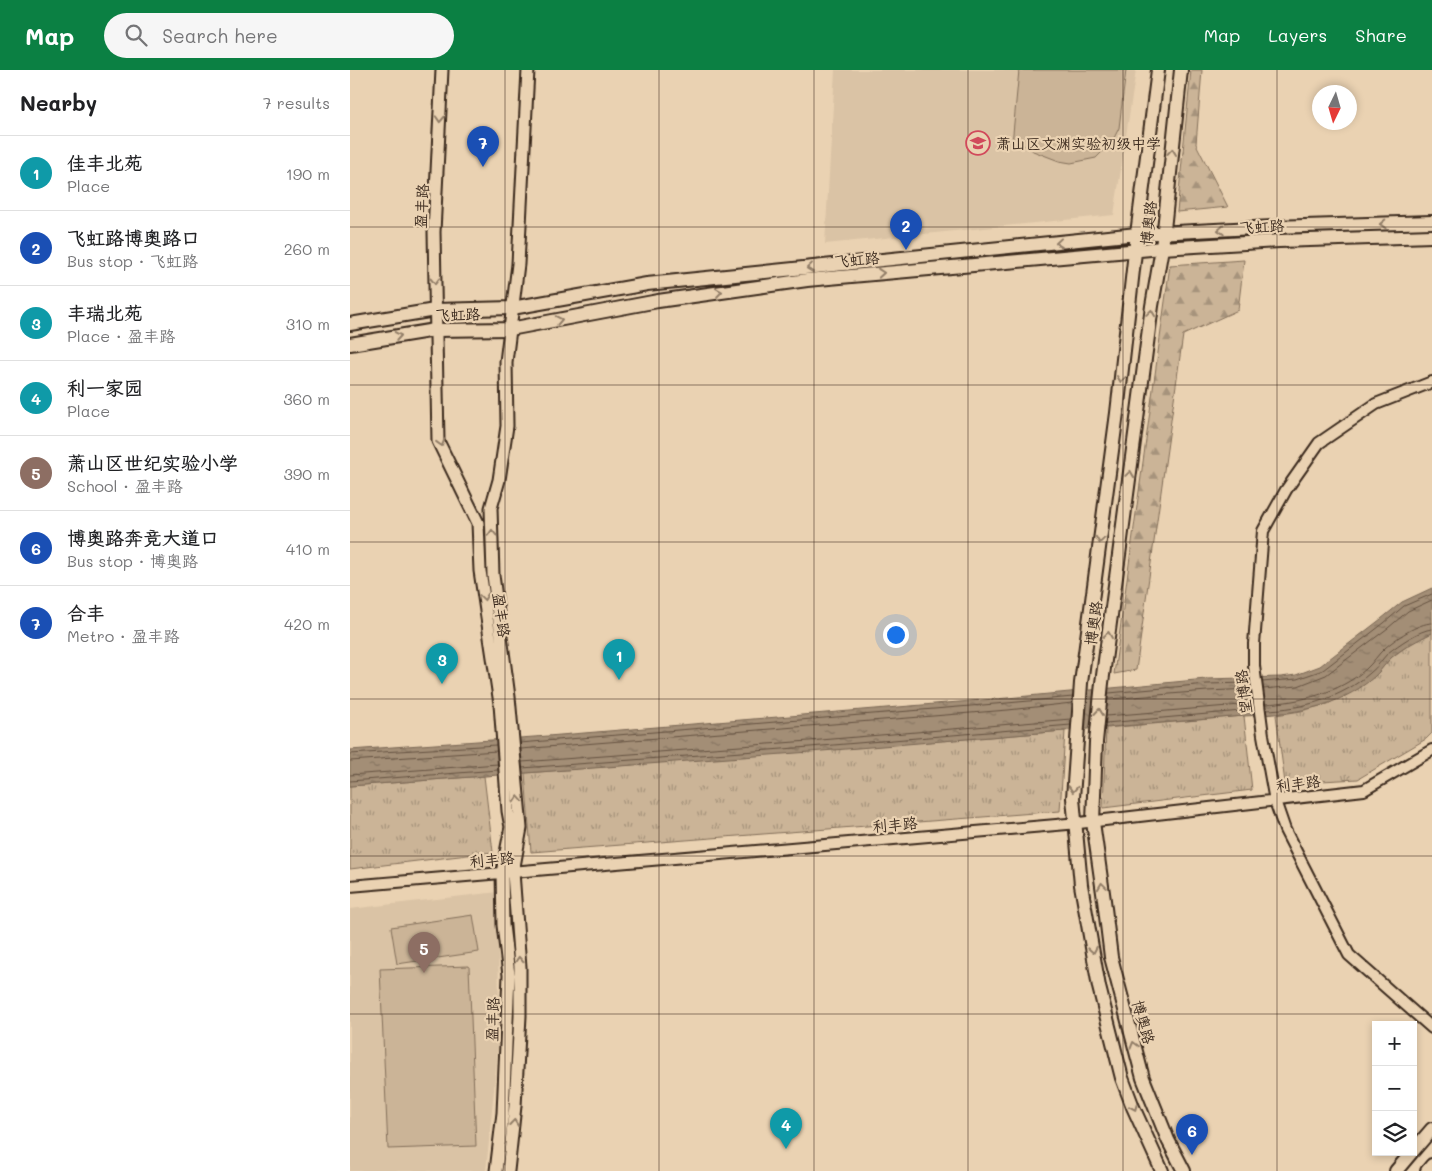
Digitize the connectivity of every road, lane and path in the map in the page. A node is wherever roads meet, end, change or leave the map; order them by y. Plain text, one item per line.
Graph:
1 (442, 70) edge
2 (528, 70) edge
3 (1158, 70) edge
4 (1181, 70) edge
5 (1432, 222) edge
6 (1164, 232) junction
7 (1137, 234) junction
8 (1432, 236) edge
9 (1162, 248) junction
10 (1136, 251) junction
11 (512, 308) junction
12 (435, 310) junction
13 (350, 324) edge
14 (435, 330) junction
15 (510, 330) junction
16 (350, 344) edge
17 (1432, 382) edge
18 (1432, 750) edge
19 (1275, 801) junction
20 (1093, 822) junction
21 (1074, 824) junction
22 (508, 873) junction
23 (350, 886) edge
24 (1432, 1028) edge
25 (1432, 1129) edge
26 (1417, 1146) edge
27 (1409, 1156) edge
28 (1432, 1165) edge
29 (496, 1171) edge
30 (508, 1171) edge
31 (1162, 1171) edge
32 (1184, 1171) edge
33 (1396, 1171) edge
34 (1427, 1171) edge

1 -> 12 main road, 盈丰路
2 - 11 main road, 盈丰路
3 - 7 main road, 博奥路
6 -> 4 main road, 博奥路
5 -> 6 main road, 飞虹路
6 - 7 main road, 飞虹路
6 - 9 main road, 博奥路
7 - 10 main road, 博奥路
7 -> 11 main road, 飞虹路
8 - 9 main road, 飞虹路
9 - 10 main road, 飞虹路
20 -> 9 main road, 博奥路
15 -> 10 main road, 飞虹路
10 -> 21 main road, 博奥路
11 - 12 main road, 飞虹路
11 - 15 main road, 盈丰路
12 - 13 main road, 飞虹路
12 - 14 main road, 盈丰路
14 - 15 main road, 飞虹路
16 -> 14 main road, 飞虹路
14 -> 22 main road, 盈丰路
22 -> 15 main road, 盈丰路
17 - 19 street, 望博路
18 - 19 street, 利丰路
19 - 20 street, 利丰路
19 - 24 street, 望博路
20 - 21 street, 利丰路
32 -> 20 main road, 博奥路
21 - 22 street, 利丰路
21 -> 31 main road, 博奥路
22 - 23 street, 利丰路
22 - 29 main road, 盈丰路
30 -> 22 main road, 盈丰路
25 - 26 main road
27 - 33 main road
28 - 34 main road

